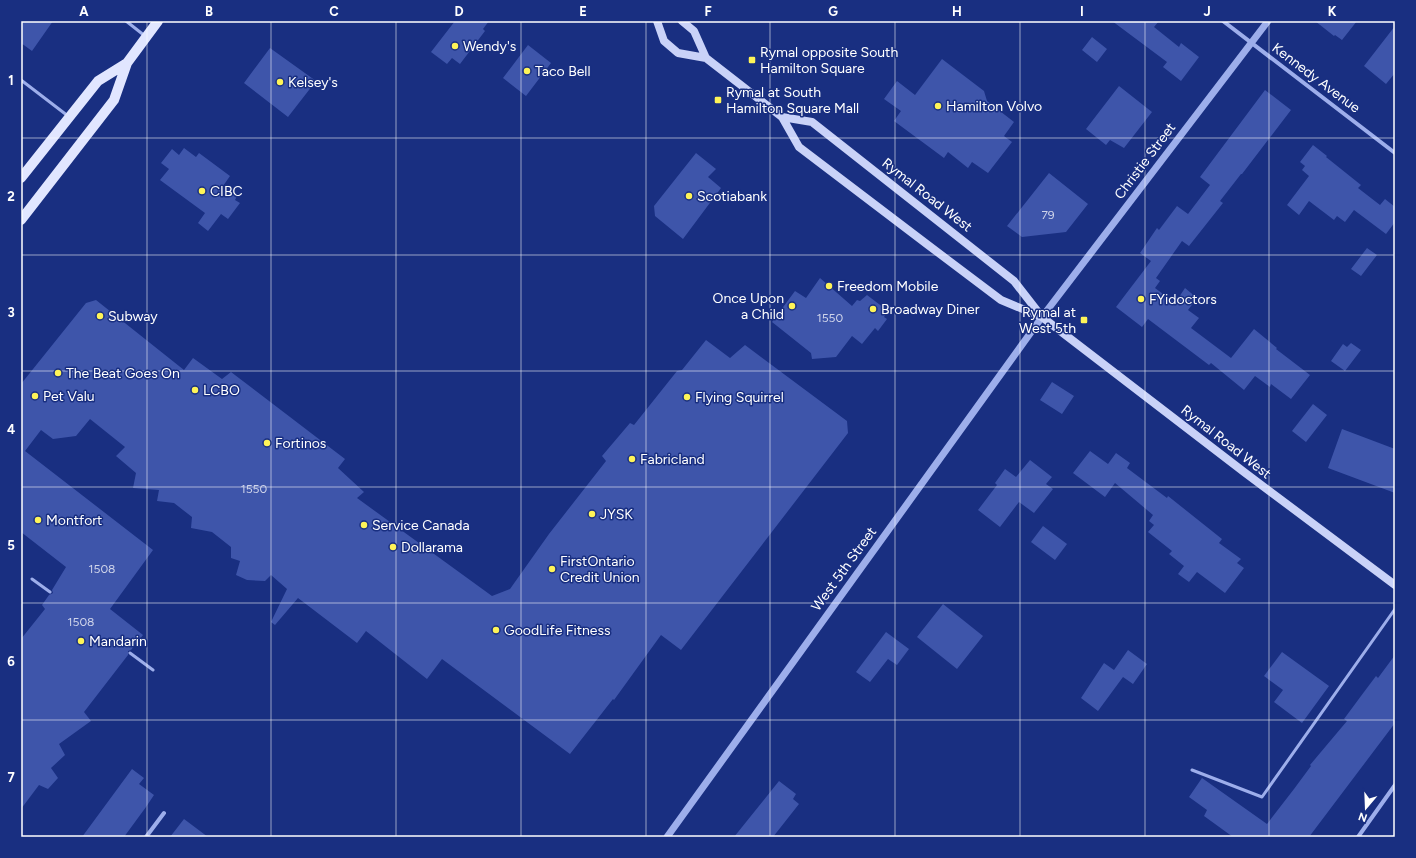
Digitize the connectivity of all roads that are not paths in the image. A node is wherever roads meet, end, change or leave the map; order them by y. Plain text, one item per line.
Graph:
1 (126, 21) edge
2 (158, 21) edge
3 (657, 21) edge
4 (682, 21) edge
5 (1223, 21) edge
6 (1268, 21) edge
7 (146, 37) junction
8 (1252, 43) junction
9 (706, 58) junction
10 (127, 63) junction
11 (21, 80) edge
12 (69, 117) junction
13 (782, 117) junction
14 (1395, 152) edge
15 (21, 178) edge
16 (21, 220) edge
17 (1042, 317) junction
18 (32, 579) dead end
19 (1395, 585) edge
20 (50, 592) dead end
21 (1395, 608) edge
22 (130, 653) dead end
23 (153, 670) dead end
24 (1192, 770) dead end
25 (1395, 785) edge
26 (164, 813) dead end
27 (146, 837) edge
28 (667, 837) edge
29 (1358, 837) edge

1 - 7 lane
2 - 7 main road
3 - 9 main road, Rymal Road West
4 - 9 main road, Rymal Road West
5 - 8 street, Kennedy Avenue
6 - 8 street, Christie Street
7 - 10 main road
8 - 14 street, Kennedy Avenue
8 - 17 street, Christie Street
9 - 13 main road, Rymal Road West
10 - 12 main road
10 - 16 main road
11 - 12 lane
12 - 15 main road
13 - 17 main road, Rymal Road West
13 - 17 main road, Rymal Road West
17 - 19 main road, Rymal Road West
17 - 28 street, West 5th Street
18 - 20 lane
21 - 24 lane
22 - 23 lane
25 - 29 street
26 - 27 street

